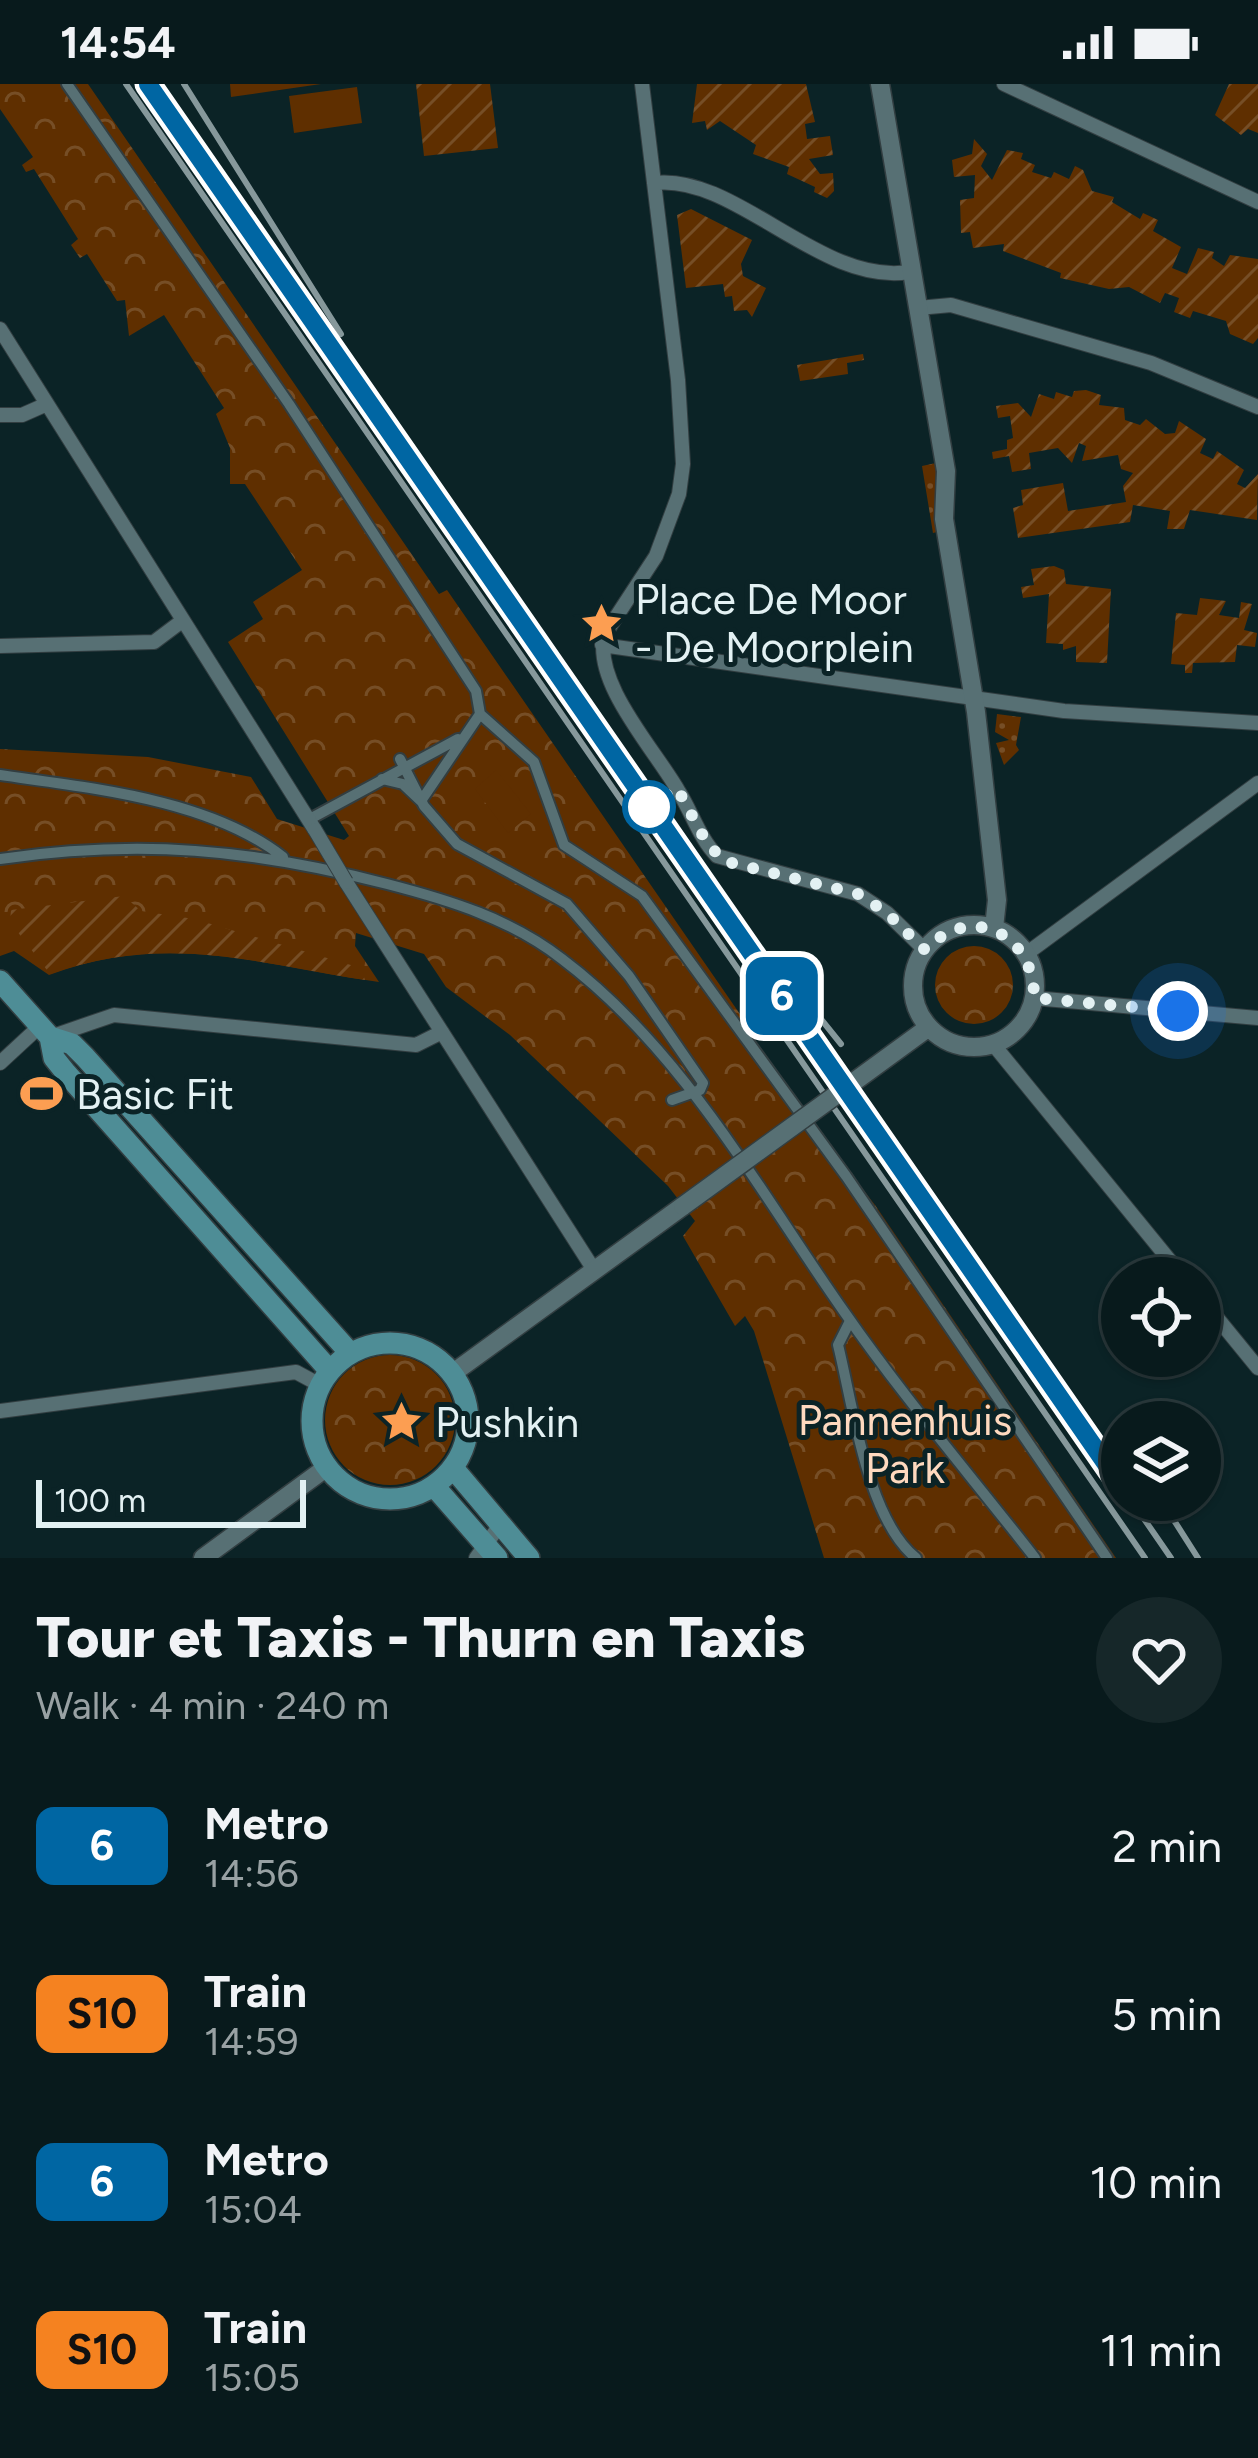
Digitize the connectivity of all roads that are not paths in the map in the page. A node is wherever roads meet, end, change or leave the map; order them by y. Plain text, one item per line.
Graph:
1 (68, 84) edge
2 (641, 84) edge
3 (880, 84) edge
4 (1004, 84) edge
5 (654, 183) junction
6 (1258, 202) edge
7 (909, 272) junction
8 (918, 308) junction
9 (0, 329) edge
10 (47, 404) junction
11 (1258, 407) edge
12 (0, 416) edge
13 (182, 621) junction
14 (602, 645) junction
15 (0, 646) edge
16 (973, 698) junction
17 (480, 714) junction
18 (1258, 723) edge
19 (462, 737) junction
20 (402, 763) junction
21 (0, 775) edge
22 (382, 778) junction
23 (1258, 783) edge
24 (421, 801) junction
25 (311, 825) junction
26 (0, 859) edge
27 (286, 859) junction
28 (994, 928) junction
29 (925, 950) junction
30 (1026, 954) junction
31 (0, 981) edge
32 (1034, 998) junction
33 (1258, 1018) edge
34 (929, 1028) junction
35 (45, 1032) junction
36 (442, 1033) junction
37 (993, 1044) junction
38 (0, 1063) edge
39 (694, 1092) junction
40 (672, 1100) dead end
41 (1167, 1257) edge
42 (594, 1270) junction
43 (850, 1321) junction
44 (1221, 1322) edge
45 (350, 1353) junction
46 (1256, 1363) edge
47 (453, 1373) junction
48 (325, 1378) junction
49 (0, 1411) edge
50 (327, 1467) junction
51 (453, 1468) junction
52 (434, 1486) junction
53 (500, 1525) junction
54 (485, 1553) edge
55 (202, 1558) edge
56 (529, 1558) edge
57 (916, 1558) edge
58 (1035, 1558) edge
59 (1107, 1558) edge

1 - 17 street
2 - 5 street
3 - 7 street
4 - 6 street
5 - 7 street
5 - 14 street
7 - 8 street
8 - 11 street
8 - 16 street
9 - 10 street
10 - 12 street
10 - 13 street
13 - 15 street
13 - 25 street
14 - 16 street
14 - 29 street
16 - 18 street
16 - 28 street
17 - 19 street
17 - 59 street
19 - 20 street
19 - 24 street
20 - 22 street
20 - 24 street
21 - 27 street
22 - 24 street
22 - 25 street
23 - 30 street
24 - 39 street
25 - 36 street, bridge
26 - 27 street
27 - 39 street
28 - 29 street
28 - 30 street
29 - 34 street
30 - 32 street
31 - 35 main road
32 - 33 street
32 - 37 street
34 - 37 street
34 - 42 street, bridge
35 - 36 street
35 - 38 street
35 - 45 main road
35 - 48 main road
36 - 42 street
37 - 41 street
39 - 40 street
39 - 43 street
42 - 47 street
43 - 57 street
43 - 58 street
44 - 46 street
45 - 47 main road
45 - 48 main road
47 - 51 main road
48 - 49 street
48 - 50 main road
50 - 52 main road
50 - 55 street
51 - 52 main road
51 - 53 main road
52 - 54 main road
53 - 54 street
53 - 56 main road

